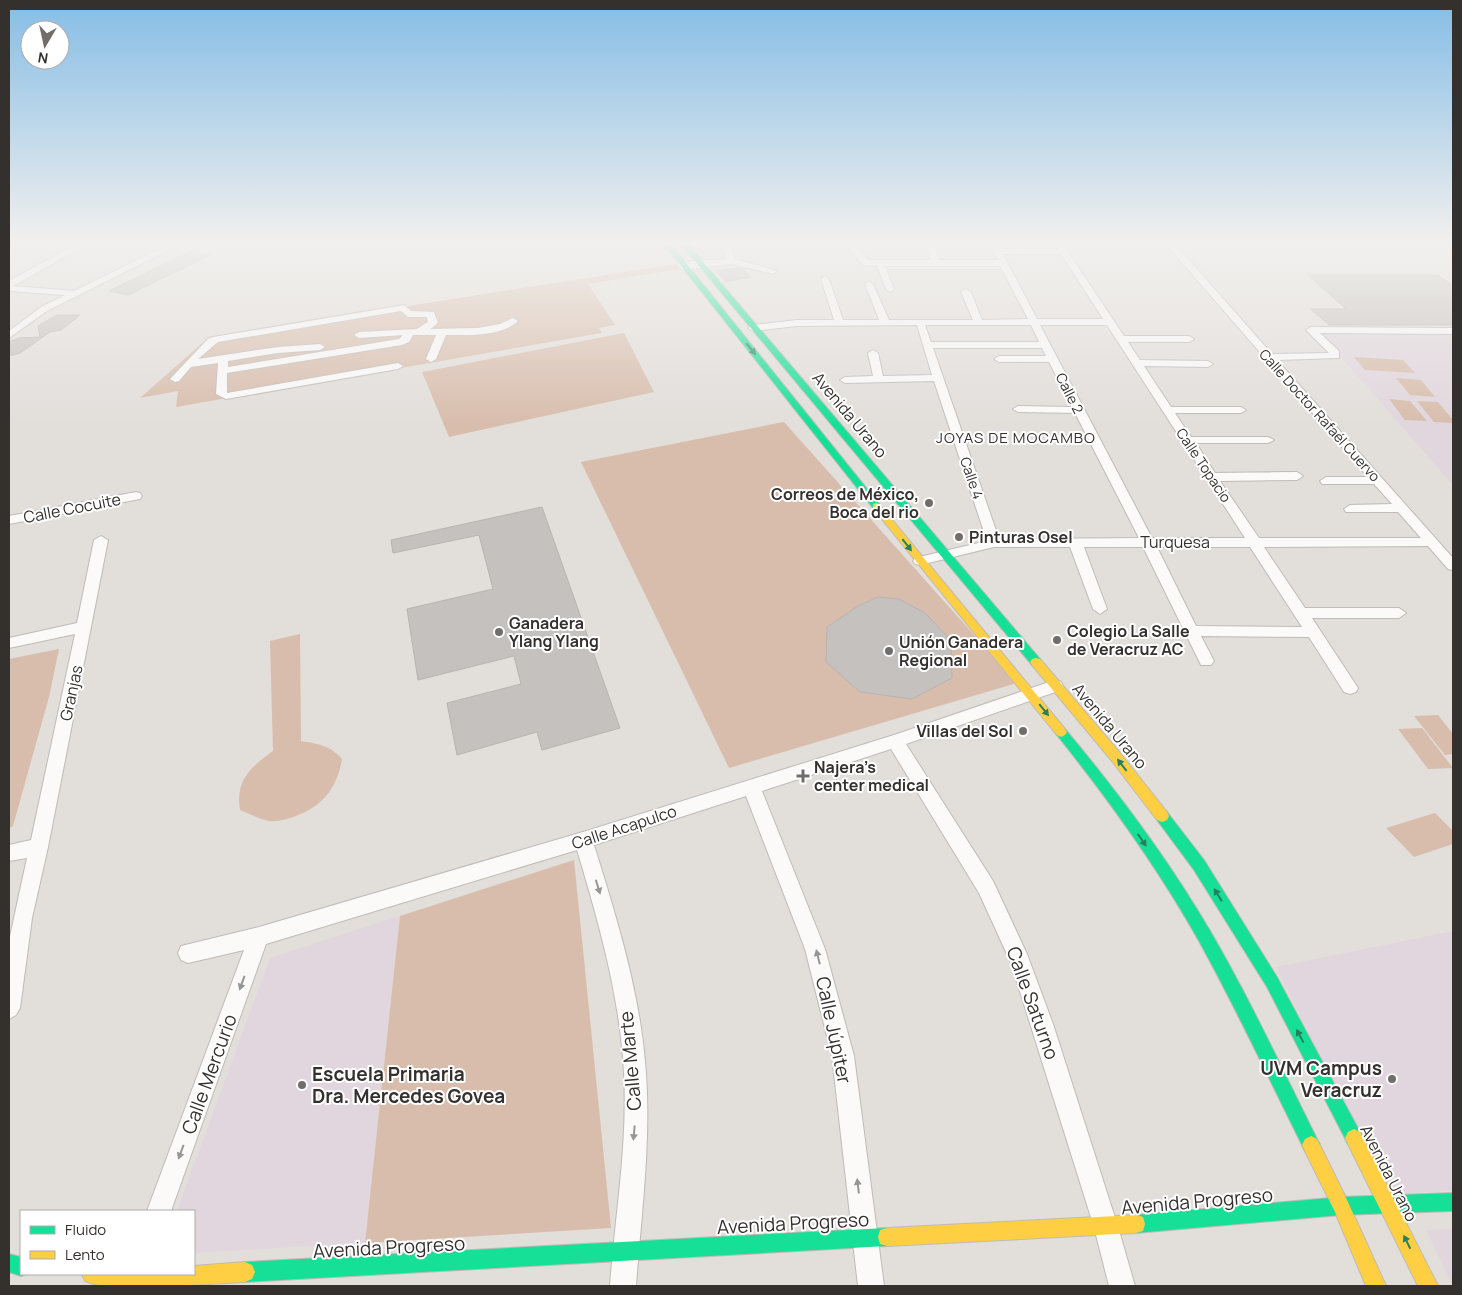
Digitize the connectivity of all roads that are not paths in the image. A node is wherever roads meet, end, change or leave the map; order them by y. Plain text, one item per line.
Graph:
1 (53, 303) edge
2 (713, 303) edge
3 (734, 303) edge
4 (833, 303) edge
5 (877, 303) edge
6 (971, 303) edge
7 (1024, 303) edge
8 (1097, 303) edge
9 (1221, 303) edge
10 (513, 321) dead end
11 (978, 321) junction
12 (839, 322) junction
13 (884, 322) junction
14 (1034, 322) junction
15 (754, 328) junction
16 (921, 328) dead end
17 (435, 330) junction
18 (477, 330) junction
19 (1114, 331) junction
20 (1453, 331) edge
21 (10, 332) edge
22 (414, 332) junction
23 (359, 335) dead end
24 (1186, 336) dead end
25 (473, 342) dead end
26 (325, 344) dead end
27 (927, 345) junction
28 (1045, 345) junction
29 (873, 353) dead end
30 (1268, 357) junction
31 (998, 358) dead end
32 (223, 359) junction
33 (432, 359) dead end
34 (1052, 359) junction
35 (1136, 363) junction
36 (188, 364) junction
37 (1208, 364) dead end
38 (398, 366) dead end
39 (223, 371) junction
40 (938, 378) junction
41 (175, 379) dead end
42 (845, 380) dead end
43 (879, 380) junction
44 (1018, 409) dead end
45 (1079, 410) junction
46 (1167, 410) junction
47 (1241, 410) dead end
48 (1187, 440) junction
49 (1268, 440) dead end
50 (1298, 476) dead end
51 (1212, 477) junction
52 (1377, 480) junction
53 (1326, 481) dead end
54 (136, 496) dead end
55 (1402, 508) junction
56 (1350, 509) dead end
57 (9, 520) edge
58 (101, 540) dead end
59 (1075, 542) junction
60 (1255, 542) junction
61 (1432, 542) junction
62 (994, 543) junction
63 (1148, 543) junction
64 (946, 555) junction
65 (920, 561) junction
66 (1453, 566) edge
67 (1100, 609) dead end
68 (1399, 613) dead end
69 (1308, 623) junction
70 (85, 626) junction
71 (1189, 628) junction
72 (9, 643) edge
73 (1206, 661) dead end
74 (1056, 686) junction
75 (1350, 688) dead end
76 (1032, 695) junction
77 (895, 741) junction
78 (751, 786) junction
79 (584, 840) junction
80 (39, 847) junction
81 (9, 853) edge
82 (22, 918) junction
83 (259, 937) junction
84 (9, 938) edge
85 (188, 953) dead end
86 (9, 1008) edge
87 (1453, 1202) edge
88 (1388, 1204) junction
89 (1341, 1206) junction
90 (159, 1210) edge
91 (1106, 1227) junction
92 (865, 1237) junction
93 (625, 1250) junction
94 (99, 1275) edge
95 (378, 1276) edge
96 (134, 1280) edge
97 (623, 1286) edge
98 (871, 1286) edge
99 (1122, 1286) edge
100 (1376, 1286) edge
101 (1428, 1286) edge

1 - 21 street
2 -> 65 main road
3 - 15 main road, Avenida Urano
4 - 12 street
5 - 13 street
6 - 11 street
7 - 14 street, Calle 2
8 - 19 street, Calle Topacio
9 - 30 street, Calle Doctor Rafaél Cuervo
10 - 18 street
11 - 13 street
11 - 14 street
12 - 13 street
12 - 15 street
14 - 19 street
14 - 28 street, Calle 2
15 - 64 main road, Avenida Urano
16 - 27 street, Calle 4
17 - 18 street
17 - 22 street
17 - 33 street
17 - 36 street
18 - 25 street
19 - 24 street
19 - 35 street, Calle Topacio
20 - 30 street
22 - 23 street
22 - 39 street
26 - 32 street
27 - 28 street
27 - 40 street, Calle 4
28 - 34 street, Calle 2
29 - 43 street
30 - 52 street, Calle Doctor Rafaél Cuervo
31 - 34 street
32 - 36 street
32 - 39 street
34 - 45 street, Calle 2
35 - 37 street
35 - 46 street, Calle Topacio
36 - 41 street
38 - 39 street
40 - 43 street
40 - 62 street, Calle 4
42 - 43 street
44 - 45 street
45 - 63 street, Calle 2
46 - 47 street
46 - 48 street, Calle Topacio
48 - 49 street
48 - 51 street, Calle Topacio
50 - 51 street
51 - 60 street, Calle Topacio
52 - 53 street
52 - 55 street, Calle Doctor Rafaél Cuervo
54 - 57 street, Calle Cocuite
55 - 56 street
55 - 61 street, Calle Doctor Rafaél Cuervo
58 - 70 street, Granjas
59 - 62 street, Turquesa
59 - 63 street, Turquesa
59 - 67 street
60 - 61 street, Turquesa
60 - 63 street, Turquesa
60 - 69 street, Calle Topacio
61 - 66 street, Calle Doctor Rafaél Cuervo
62 - 64 street, Turquesa
63 - 71 street, Calle 2
64 - 65 street, Turquesa
64 - 74 main road, Avenida Urano
65 - 76 main road
68 - 69 street
69 - 71 street
69 - 75 street, Calle Topacio
70 - 72 street
70 - 80 street, Granjas
71 - 73 street, Calle 2
74 - 76 street, Calle Acapulco
88 -> 74 main road, Avenida Urano
76 - 77 street, Calle Acapulco
76 -> 89 main road
77 - 78 street, Calle Acapulco
77 - 91 street, Calle Saturno
78 - 79 street, Calle Acapulco
92 -> 78 street, Calle Júpiter
79 - 83 street, Calle Acapulco
79 -> 93 street, Calle Marte
80 - 81 street
80 - 82 street, Granjas
82 - 84 street
82 - 86 street
83 - 85 street, Calle Acapulco
83 -> 90 street, Calle Mercurio
87 - 88 main road, Avenida Progreso
88 - 89 main road, Avenida Progreso
101 -> 88 main road, Avenida Urano
89 - 91 main road, Avenida Progreso
89 - 100 main road
91 - 92 main road, Avenida Progreso
91 - 99 street, Calle Saturno
92 - 93 main road, Avenida Progreso
92 - 98 street, Calle Júpiter
93 - 95 main road, Avenida Progreso
93 - 97 street, Calle Marte
94 - 96 main road, Avenida Progreso
95 - 96 main road, Avenida Progreso

